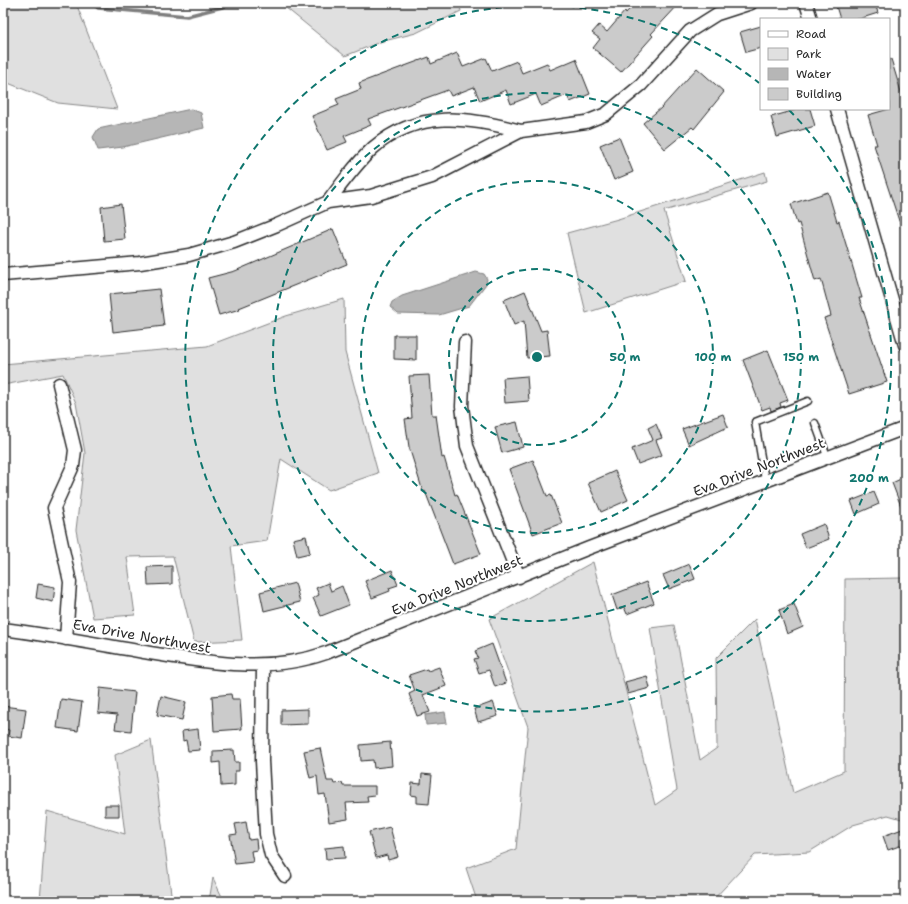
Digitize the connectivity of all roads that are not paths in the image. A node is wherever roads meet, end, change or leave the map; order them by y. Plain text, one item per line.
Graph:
1 (752, 3) edge
2 (806, 3) edge
3 (810, 18) edge
4 (837, 110) edge
5 (521, 131) junction
6 (328, 202) junction
7 (3, 275) edge
8 (465, 342) dead end
9 (905, 345) edge
10 (59, 384) dead end
11 (808, 401) dead end
12 (815, 423) dead end
13 (905, 428) edge
14 (827, 456) junction
15 (765, 480) junction
16 (519, 577) junction
17 (3, 629) edge
18 (66, 639) junction
19 (263, 665) junction
20 (285, 876) dead end

1 - 5 street
2 - 3 street
4 - 9 street
5 - 6 street
5 - 6 street
6 - 7 street
8 - 16 street
10 - 18 street
11 - 15 lane
12 - 14 lane
13 - 14 street, Eva Drive Northwest
14 - 15 street, Eva Drive Northwest
15 - 16 street, Eva Drive Northwest
16 - 19 street, Eva Drive Northwest
17 - 18 street, Eva Drive Northwest
18 - 19 street, Eva Drive Northwest
19 - 20 street

